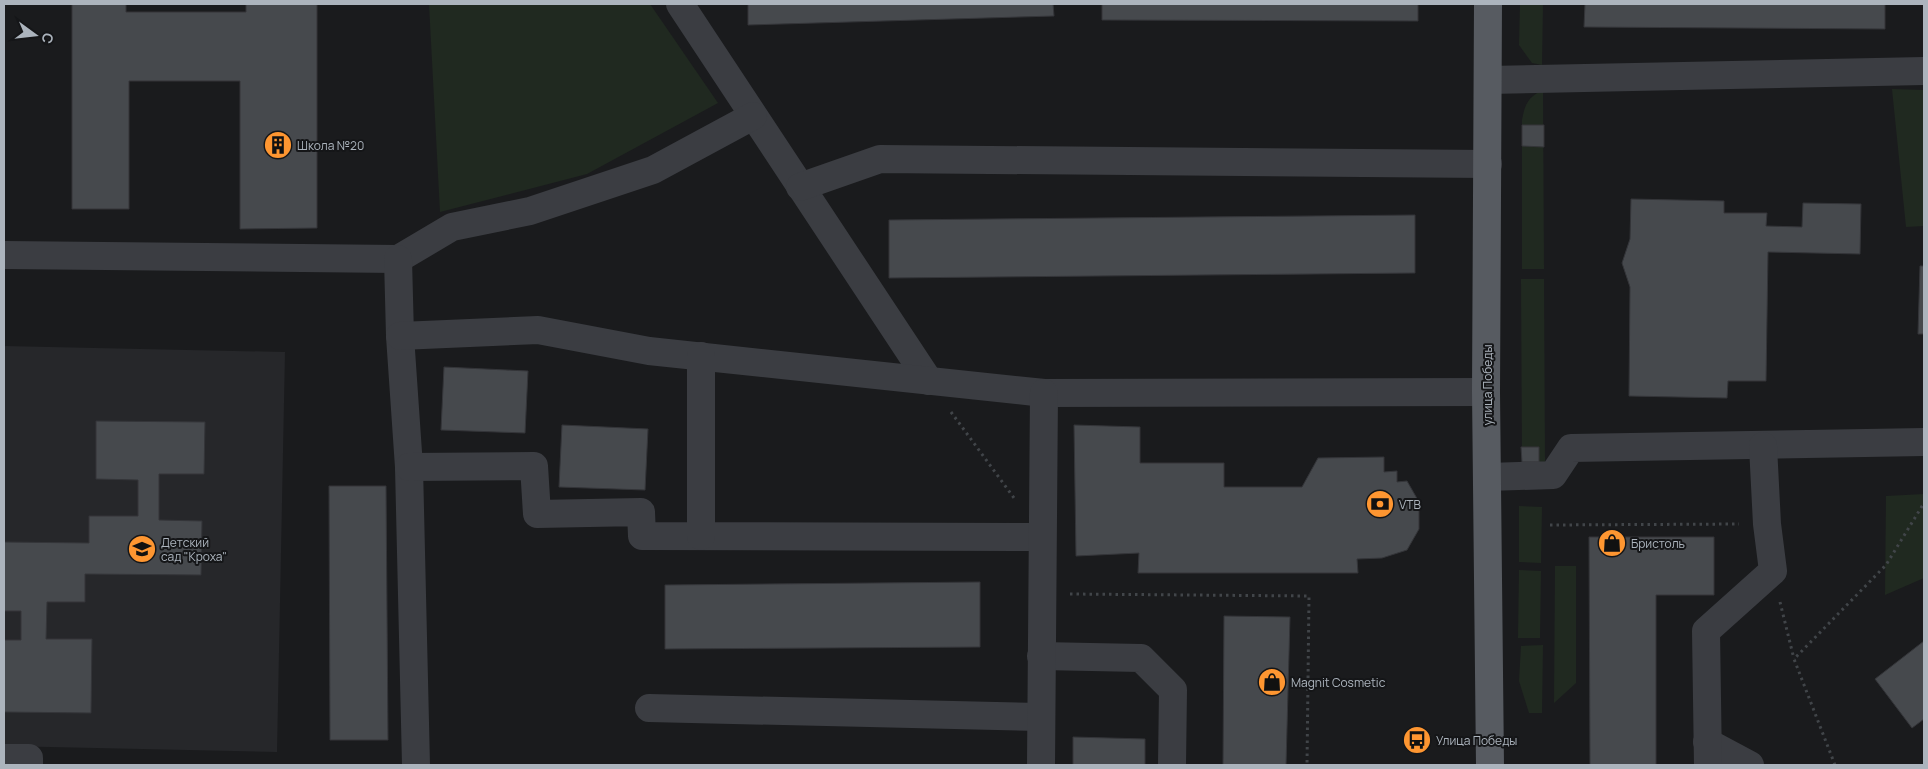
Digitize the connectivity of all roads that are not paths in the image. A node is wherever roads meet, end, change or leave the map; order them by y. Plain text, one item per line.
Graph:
1 (680, 4) edge
2 (1488, 4) edge
3 (1924, 71) edge
4 (1488, 80) junction
5 (753, 116) junction
6 (1488, 164) junction
7 (800, 187) junction
8 (4, 255) edge
9 (398, 259) junction
10 (400, 336) junction
11 (701, 356) junction
12 (929, 381) junction
13 (1486, 392) junction
14 (1044, 393) junction
15 (1924, 442) edge
16 (1763, 446) junction
17 (409, 467) junction
18 (1488, 478) junction
19 (701, 536) junction
20 (1042, 537) junction
21 (1042, 656) junction
22 (649, 708) dead end
23 (1041, 716) junction
24 (1707, 754) edge
25 (4, 758) edge
26 (28, 765) edge
27 (416, 765) edge
28 (1041, 765) edge
29 (1172, 765) edge
30 (1490, 765) edge
31 (1750, 765) edge

1 - 5 lane
2 - 4 main road, улица Победы
3 - 4 lane
4 - 6 main road, улица Победы
5 - 7 lane
5 - 9 lane
6 - 7 lane
6 - 13 main road, улица Победы
7 - 12 lane
8 - 9 lane
9 - 10 lane
10 - 11 lane
10 - 17 lane
11 - 12 lane
11 - 19 lane
12 - 14 lane
13 - 14 lane
13 - 18 main road, улица Победы
14 - 20 lane
15 - 16 lane
16 - 18 lane
16 - 24 lane
17 - 19 lane
17 - 27 lane
18 - 30 main road, улица Победы
19 - 20 lane
20 - 21 lane
21 - 23 lane
21 - 29 lane
22 - 23 lane
23 - 28 lane
24 - 31 lane
25 - 26 lane

